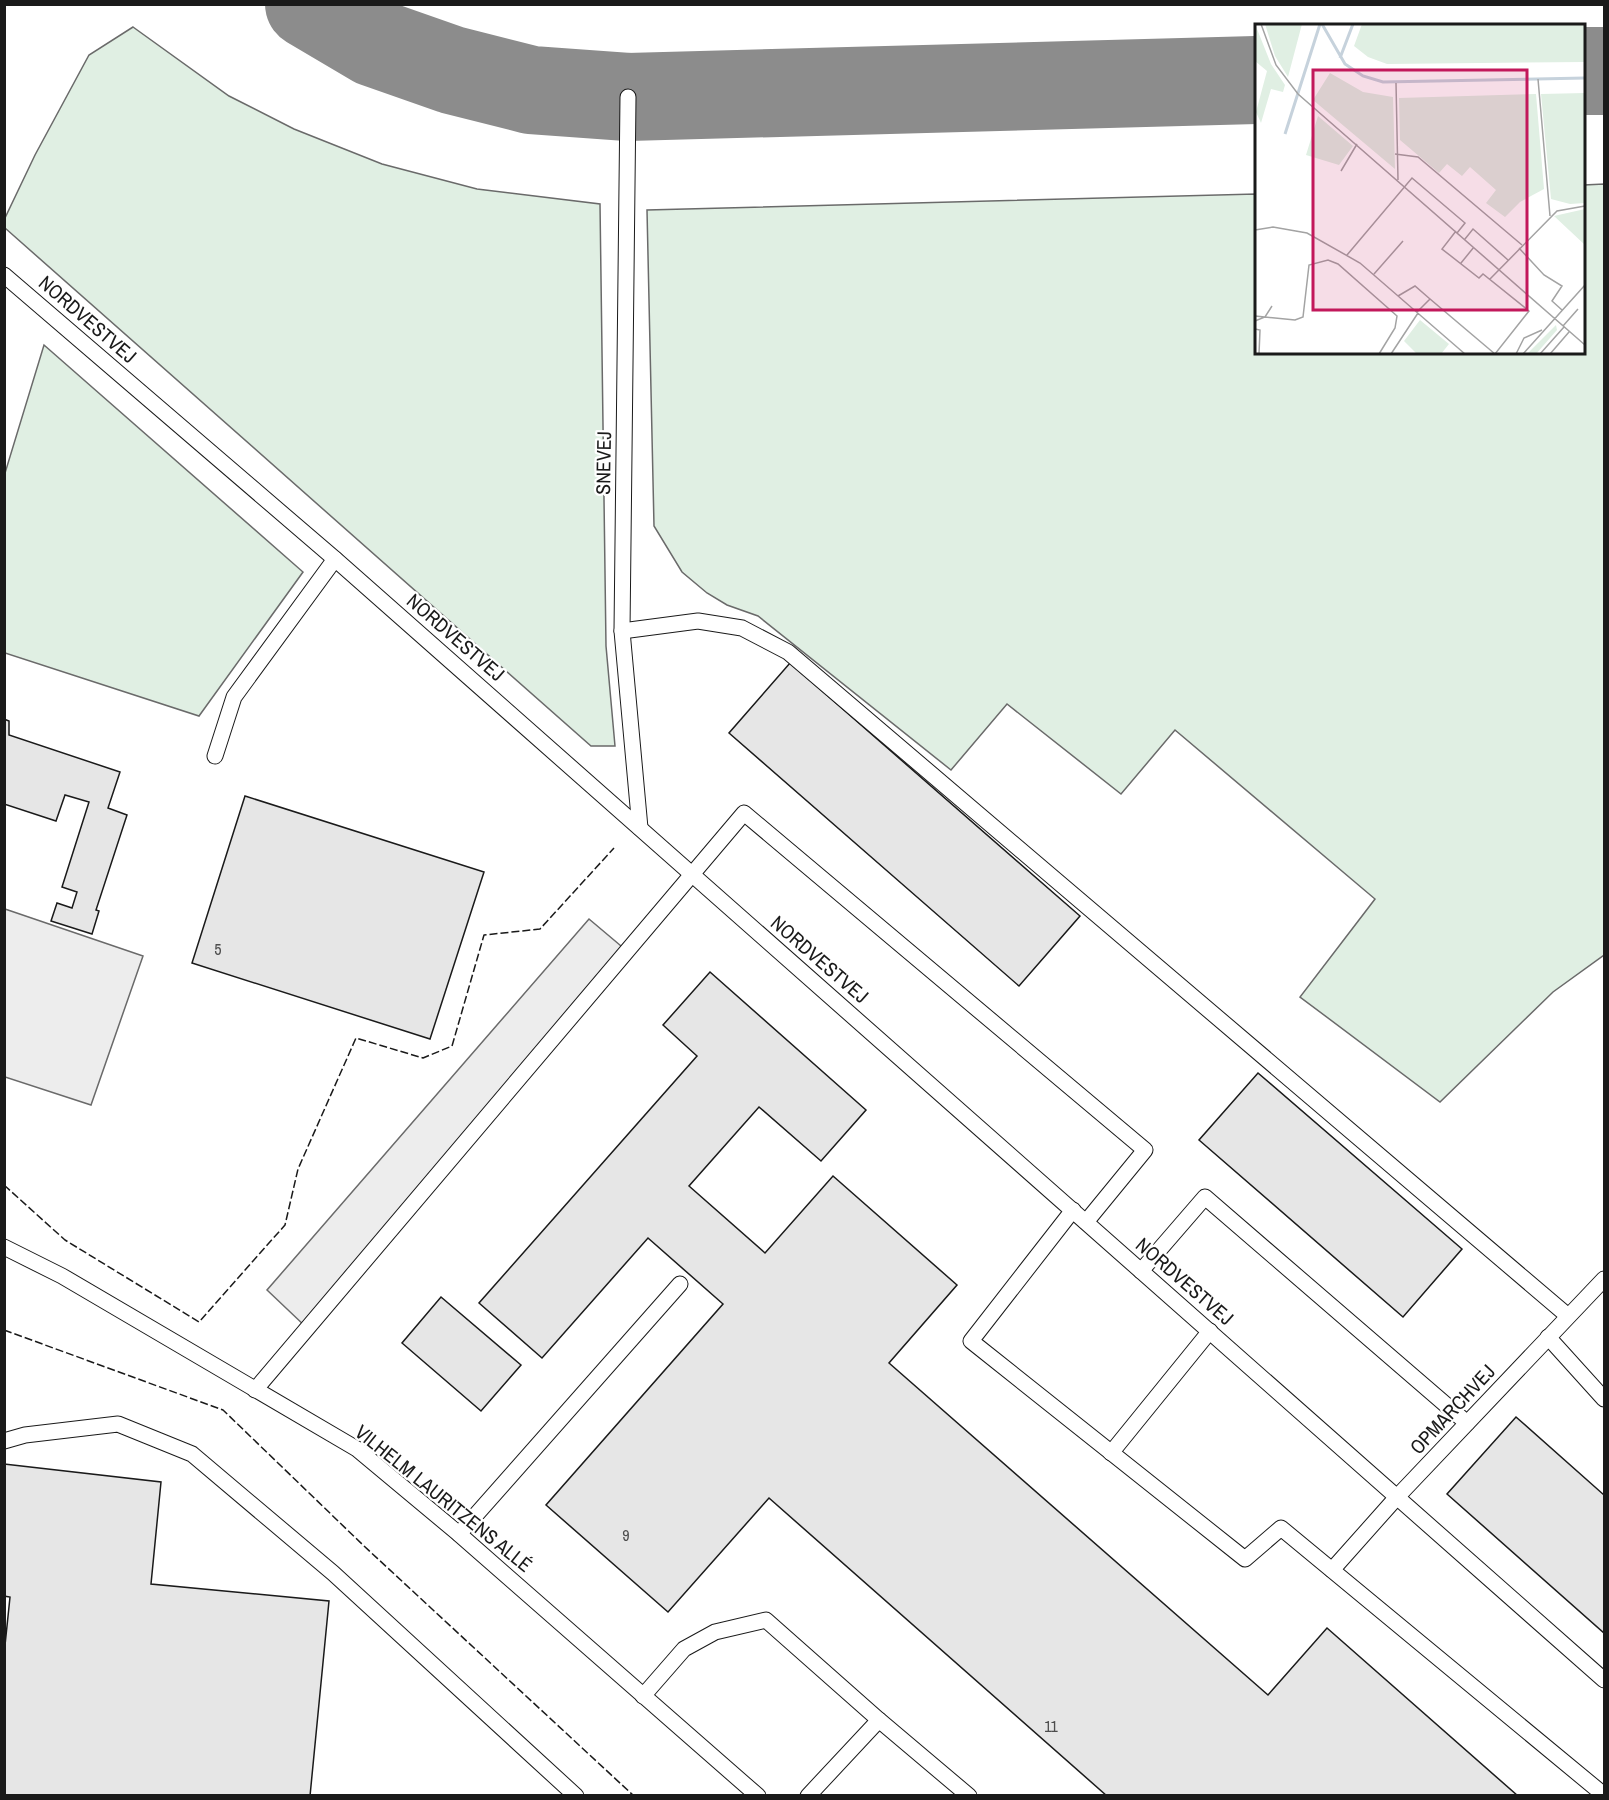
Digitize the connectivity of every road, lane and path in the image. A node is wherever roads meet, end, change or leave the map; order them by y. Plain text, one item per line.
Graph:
1 (628, 97) dead end
2 (4, 275) edge
3 (336, 559) junction
4 (622, 632) junction
5 (215, 756) dead end
6 (640, 828) junction
7 (692, 874) junction
8 (1073, 1210) junction
9 (1086, 1221) junction
10 (4, 1247) edge
11 (1142, 1271) junction
12 (1605, 1279) edge
13 (680, 1284) dead end
14 (1568, 1316) junction
15 (1210, 1331) junction
16 (1548, 1337) junction
17 (255, 1390) junction
18 (1605, 1399) edge
19 (1467, 1423) junction
20 (4, 1442) edge
21 (1111, 1453) junction
22 (1397, 1497) junction
23 (459, 1534) junction
24 (1332, 1570) junction
25 (1605, 1680) edge
26 (644, 1696) junction
27 (879, 1720) junction
28 (1605, 1795) edge
29 (576, 1796) edge
30 (758, 1796) edge
31 (808, 1796) edge
32 (969, 1796) edge

1 - 4 lane, SNEVEJ
2 - 3 lane, NORDVESTVEJ
3 - 5 lane
3 - 6 lane, NORDVESTVEJ
4 - 6 lane, SNEVEJ
4 - 14 lane
6 - 7 lane, NORDVESTVEJ
7 - 8 lane, NORDVESTVEJ
7 - 9 lane
7 - 17 lane
8 - 9 lane, NORDVESTVEJ
8 - 21 lane
9 - 11 lane, NORDVESTVEJ
10 - 17 lane, VILHELM LAURITZENS ALLÉ
11 - 15 lane, NORDVESTVEJ
11 - 19 lane
12 - 14 lane, OPMARCHVEJ
13 - 23 lane
14 - 16 lane, OPMARCHVEJ
15 - 21 lane
15 - 22 lane, NORDVESTVEJ
16 - 18 lane
16 - 19 lane, OPMARCHVEJ
17 - 23 lane, VILHELM LAURITZENS ALLÉ
19 - 22 lane, OPMARCHVEJ
20 - 29 lane
21 - 24 lane
22 - 24 lane, OPMARCHVEJ
22 - 25 lane, NORDVESTVEJ
23 - 26 lane, VILHELM LAURITZENS ALLÉ
24 - 28 lane
26 - 27 lane
26 - 30 lane, VILHELM LAURITZENS ALLÉ
27 - 31 lane
27 - 32 lane

